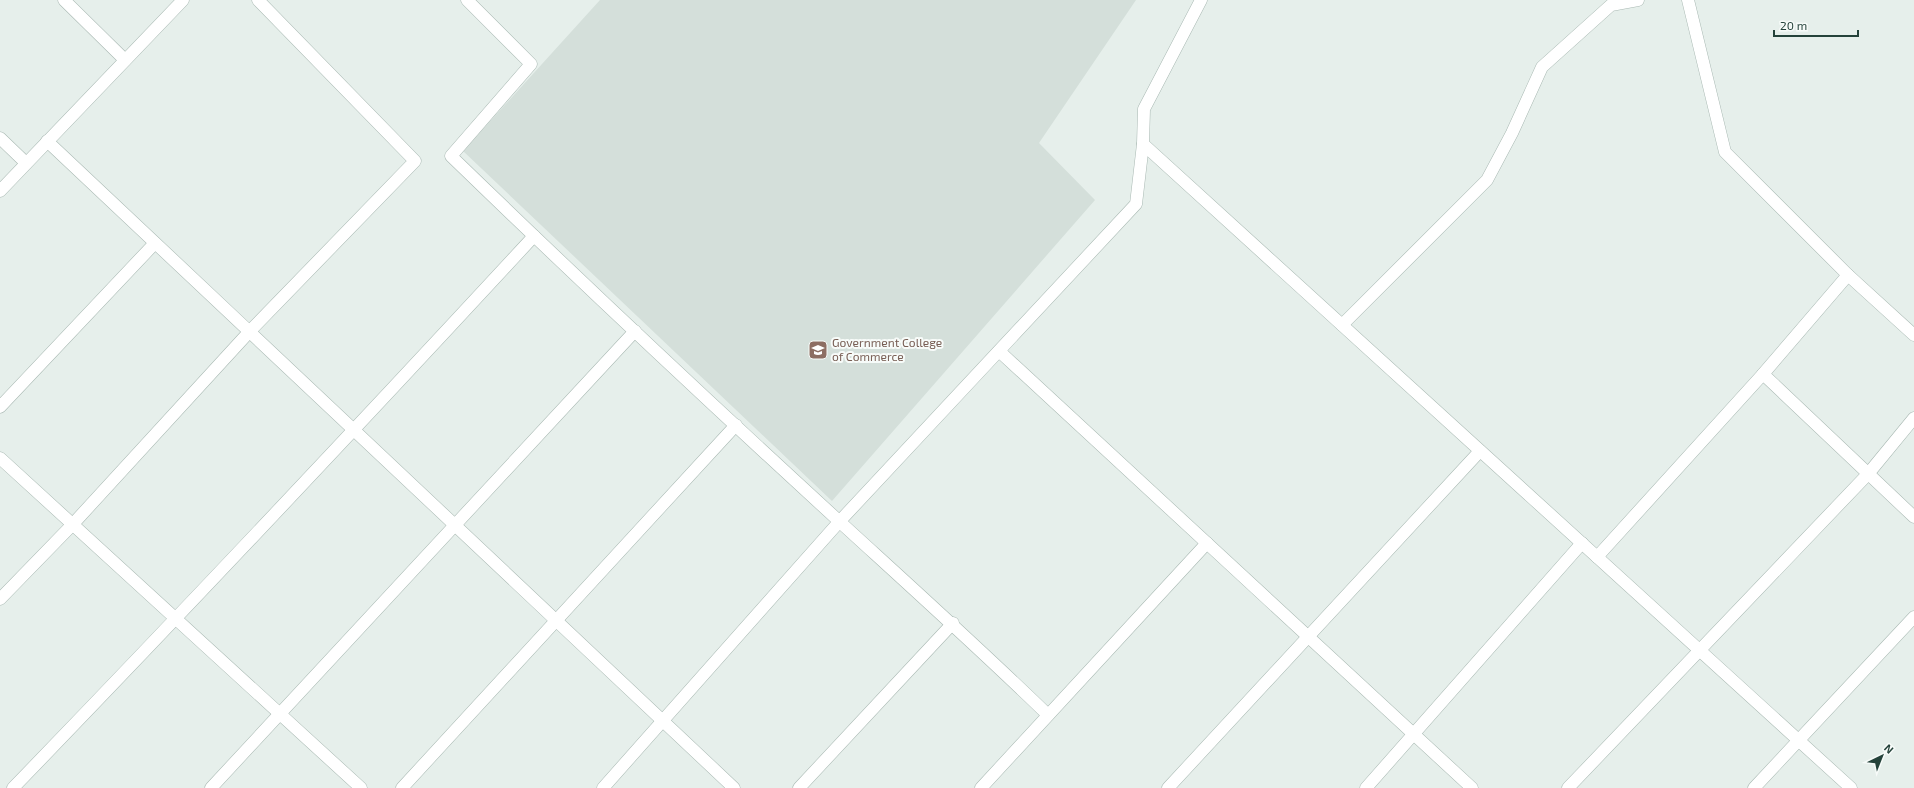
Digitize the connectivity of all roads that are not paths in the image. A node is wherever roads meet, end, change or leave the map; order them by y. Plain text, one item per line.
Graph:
1 (64, 0) edge
2 (183, 0) edge
3 (258, 0) edge
4 (467, 0) edge
5 (1202, 0) edge
6 (1638, 0) edge
7 (1688, 0) edge
8 (125, 60) junction
9 (0, 138) edge
10 (47, 142) junction
11 (1143, 144) junction
12 (26, 164) junction
13 (0, 191) edge
14 (534, 236) junction
15 (155, 243) junction
16 (1848, 275) junction
17 (1342, 325) junction
18 (635, 330) junction
19 (250, 332) junction
20 (1914, 335) edge
21 (999, 351) junction
22 (1763, 374) junction
23 (0, 407) edge
24 (1914, 418) edge
25 (736, 425) junction
26 (355, 430) junction
27 (1480, 451) junction
28 (0, 458) edge
29 (1868, 474) junction
30 (1914, 517) edge
31 (840, 522) junction
32 (73, 524) junction
33 (455, 524) junction
34 (1207, 543) junction
35 (1582, 543) junction
36 (1598, 557) junction
37 (0, 599) edge
38 (1914, 617) edge
39 (177, 619) junction
40 (556, 620) junction
41 (953, 623) junction
42 (1308, 636) junction
43 (1700, 651) junction
44 (281, 714) junction
45 (1048, 714) junction
46 (663, 720) junction
47 (1414, 734) junction
48 (1798, 740) junction
49 (13, 788) edge
50 (210, 788) edge
51 (361, 788) edge
52 (402, 788) edge
53 (603, 788) edge
54 (734, 788) edge
55 (799, 788) edge
56 (981, 788) edge
57 (1168, 788) edge
58 (1366, 788) edge
59 (1472, 788) edge
60 (1568, 788) edge
61 (1754, 788) edge
62 (1851, 788) edge

1 - 8 street
2 - 8 street
3 - 19 street
4 - 14 street
5 - 11 street
6 - 17 street
7 - 16 street
8 - 10 street
9 - 12 street
10 - 12 street
10 - 15 street
11 - 17 street
11 - 21 street
12 - 13 street
14 - 18 street
14 - 26 street
15 - 19 street
15 - 23 street
16 - 20 street
16 - 22 street
17 - 27 street
18 - 25 street
18 - 33 street
19 - 26 street
19 - 32 street
21 - 31 street
21 - 34 street
22 - 29 street
22 - 36 street
24 - 29 street
25 - 31 street
25 - 40 street
26 - 33 street
26 - 39 street
27 - 35 street
27 - 42 street
28 - 32 street
29 - 30 street
29 - 43 street
31 - 41 street
31 - 46 street
32 - 37 street
32 - 39 street
33 - 40 street
33 - 44 street
34 - 42 street
34 - 45 street
35 - 36 street
35 - 47 street
36 - 43 street
38 - 48 street
39 - 44 street
39 - 49 street
40 - 46 street
40 - 52 street
41 - 45 street
41 - 55 street
42 - 47 street
42 - 57 street
43 - 48 street
43 - 60 street
44 - 50 street
44 - 51 street
45 - 56 street
46 - 53 street
46 - 54 street
47 - 58 street
47 - 59 street
48 - 61 street
48 - 62 street

